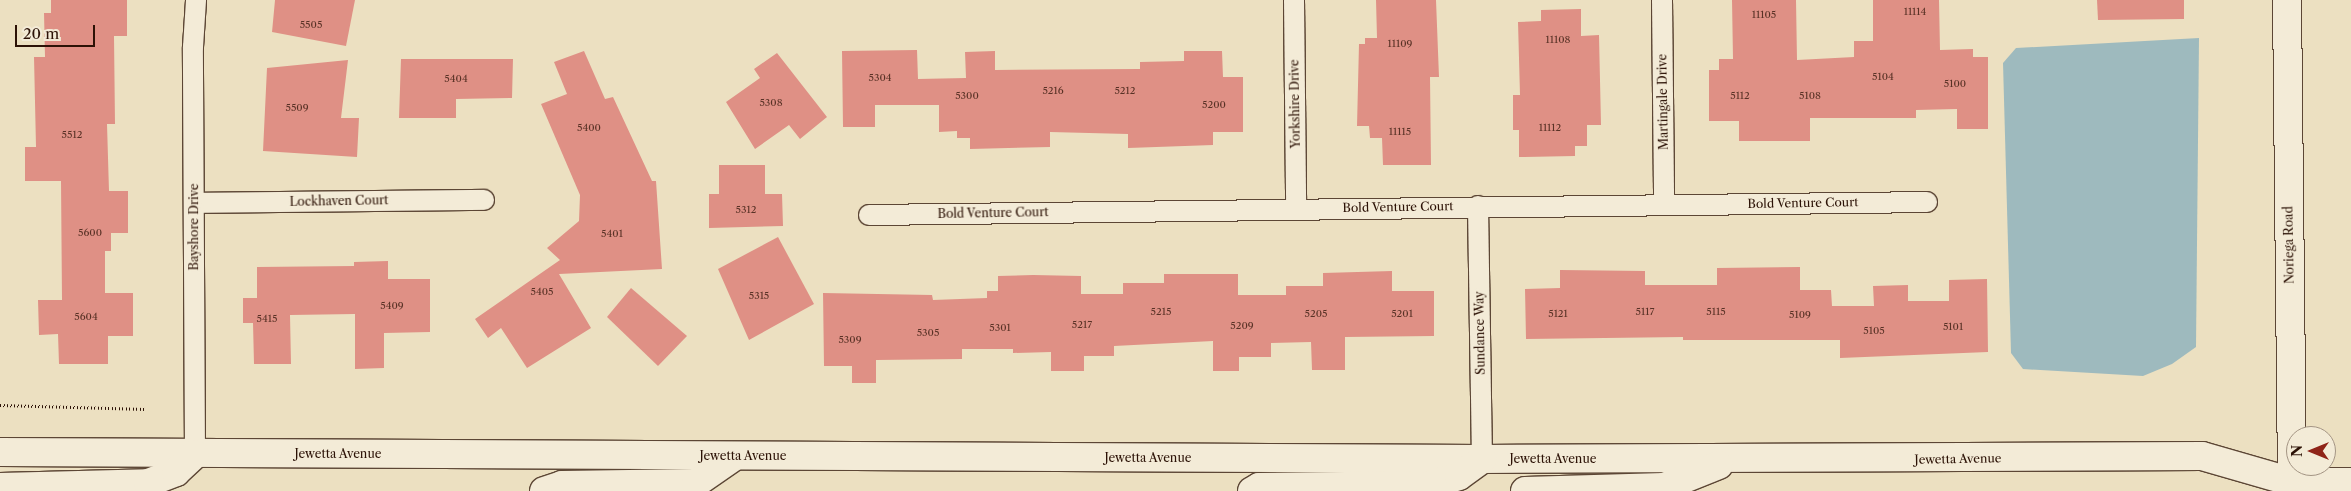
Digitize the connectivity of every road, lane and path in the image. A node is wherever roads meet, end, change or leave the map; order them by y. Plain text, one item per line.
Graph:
1 (196, 0) edge
2 (1294, 0) edge
3 (1662, 0) edge
4 (2287, 0) edge
5 (484, 200) dead end
6 (1927, 202) dead end
7 (194, 203) junction
8 (1664, 204) junction
9 (1478, 206) junction
10 (1296, 208) junction
11 (869, 215) dead end
12 (0, 405) edge
13 (146, 408) dead end
14 (0, 452) edge
15 (195, 454) junction
16 (735, 456) junction
17 (1482, 459) junction
18 (1734, 459) junction
19 (2351, 482) edge
20 (0, 487) edge
21 (2286, 488) edge
22 (544, 491) edge
23 (1252, 491) edge
24 (1525, 491) edge

1 - 7 street, Bayshore Drive
2 - 10 street, Yorkshire Drive
3 - 8 street, Martingale Drive
4 - 21 street, Noriega Road
5 - 7 street, Lockhaven Court
6 - 8 street, Bold Venture Court
7 - 15 street, Bayshore Drive
8 - 9 street, Bold Venture Court
9 - 10 street, Bold Venture Court
9 - 17 street, Sundance Way
10 - 11 street, Bold Venture Court
12 - 13 path
14 - 15 street, Jewetta Avenue
15 - 16 street, Jewetta Avenue
15 - 20 street
16 - 17 street, Jewetta Avenue
16 - 22 street
17 - 18 street, Jewetta Avenue
17 - 23 street
18 - 21 street, Jewetta Avenue
18 - 24 street
19 - 21 street, Jewetta Avenue

